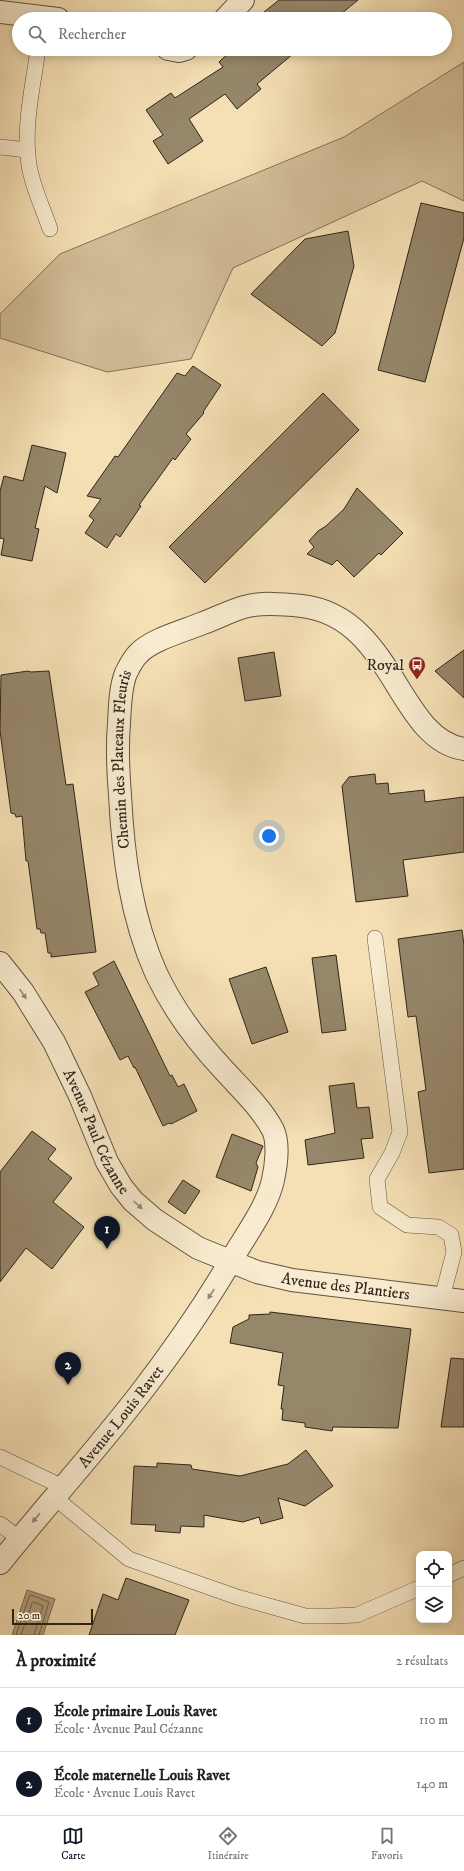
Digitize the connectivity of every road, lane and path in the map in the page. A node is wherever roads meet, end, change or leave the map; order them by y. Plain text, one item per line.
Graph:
1 (243, 0) edge
2 (0, 12) edge
3 (232, 12) edge
4 (12, 14) edge
5 (37, 56) edge
6 (0, 146) edge
7 (27, 150) junction
8 (50, 229) dead end
9 (464, 749) edge
10 (375, 938) dead end
11 (0, 963) edge
12 (230, 1261) junction
13 (442, 1298) junction
14 (464, 1301) edge
15 (0, 1457) edge
16 (59, 1492) junction
17 (0, 1524) edge
18 (20, 1539) junction
19 (0, 1564) edge
20 (464, 1568) edge
21 (452, 1574) edge
22 (416, 1589) edge

1 - 3 street
2 - 4 street
5 - 7 lane
6 - 7 lane
7 - 8 lane
9 - 12 street, Chemin des Plateaux Fleuris
10 - 13 lane
11 -> 12 street, Avenue Paul Cézanne
12 - 13 street, Avenue des Plantiers
12 -> 16 street, Avenue Louis Ravet
13 - 14 street, Avenue des Plantiers
15 - 16 lane
16 -> 18 street, Avenue Louis Ravet
16 - 22 lane
17 - 18 lane
18 - 19 street, Avenue Louis Ravet
20 - 21 lane

